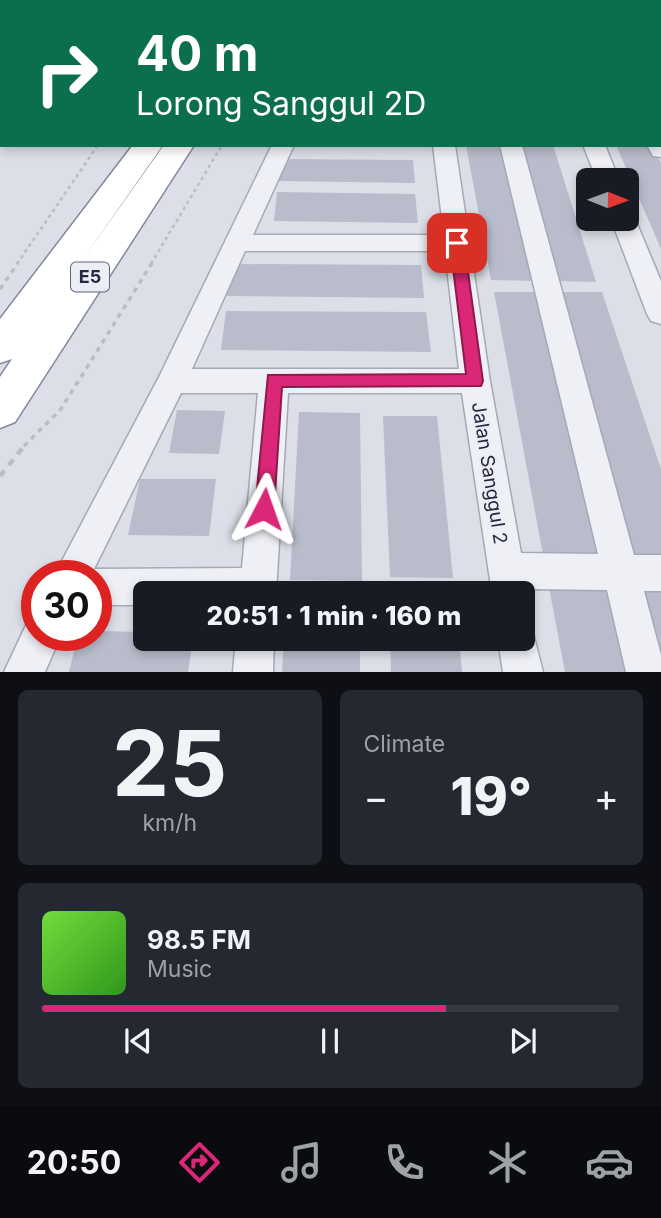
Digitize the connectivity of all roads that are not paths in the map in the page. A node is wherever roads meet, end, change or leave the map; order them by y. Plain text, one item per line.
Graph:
1 (147, 147) edge
2 (178, 147) edge
3 (192, 147) edge
4 (282, 147) edge
5 (444, 147) edge
6 (512, 147) edge
7 (595, 147) edge
8 (603, 168) edge
9 (133, 214) junction
10 (628, 231) edge
11 (237, 243) junction
12 (457, 243) junction
13 (661, 314) edge
14 (0, 348) edge
15 (274, 380) junction
16 (172, 381) junction
17 (475, 381) junction
18 (0, 410) edge
19 (80, 560) edge
20 (620, 572) junction
21 (661, 573) edge
22 (260, 581) edge
23 (508, 581) edge
24 (519, 581) edge
25 (112, 587) edge
26 (133, 588) edge
27 (35, 651) edge
28 (254, 651) edge
29 (519, 651) edge
30 (24, 672) edge
31 (253, 672) edge
32 (523, 672) edge
33 (646, 672) edge

1 - 14 highway, E5
2 - 9 highway, E5
3 - 9 highway
4 - 11 street
5 - 12 street, Jalan Sanggul 2
6 - 20 street
7 - 8 street
9 - 18 highway, E5
10 - 13 street
11 - 12 street
11 - 16 street
12 - 17 street, Jalan Sanggul 2
15 - 16 street
15 - 17 street
15 - 22 street
16 - 19 street
17 - 23 street, Jalan Sanggul 2
20 - 21 street
20 - 24 street
20 - 33 street
25 - 26 street
27 - 30 street
28 - 31 street
29 - 32 street

